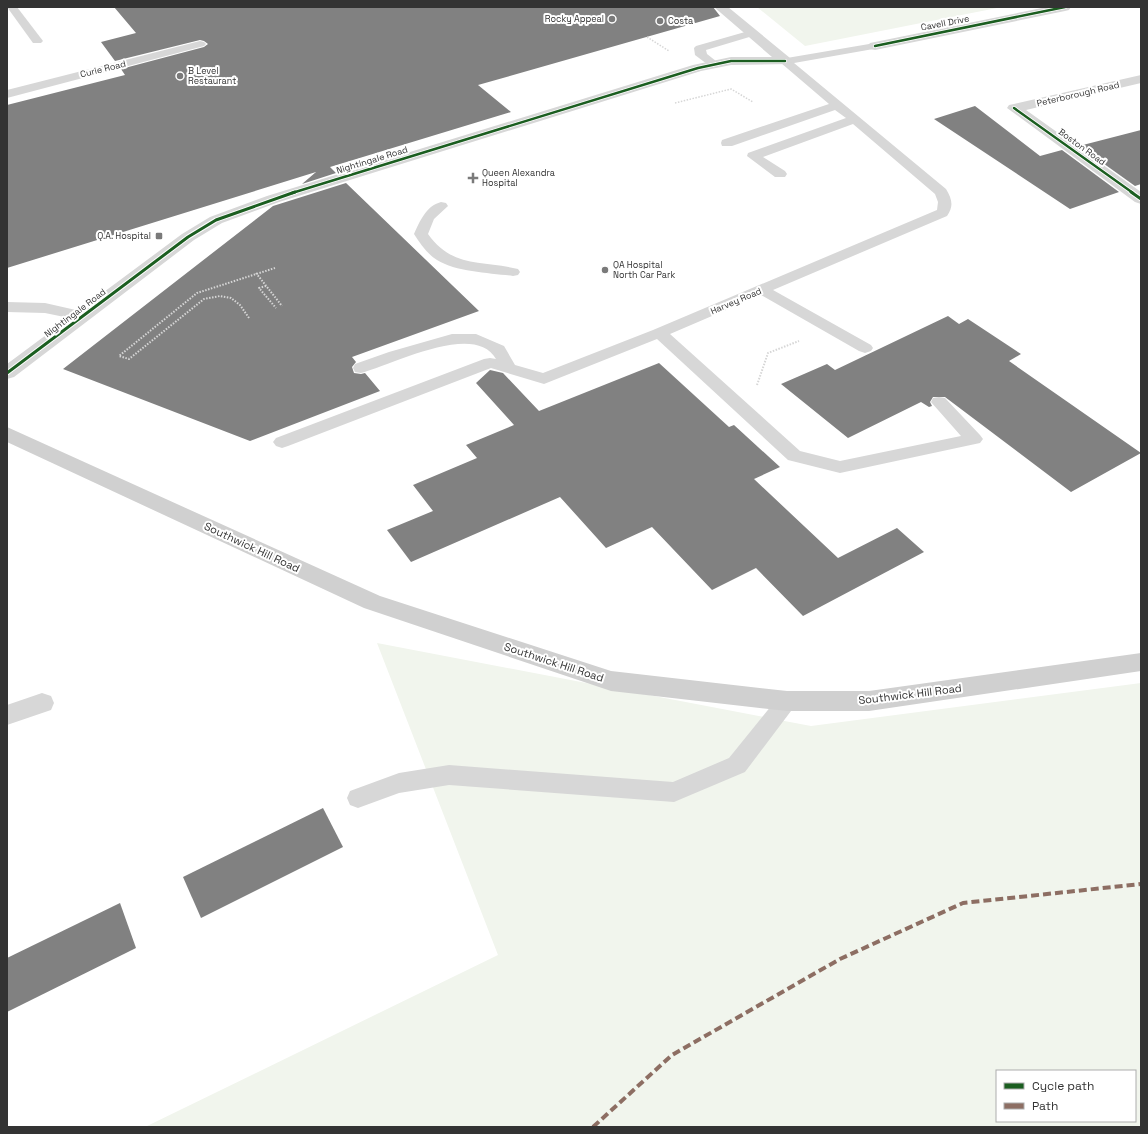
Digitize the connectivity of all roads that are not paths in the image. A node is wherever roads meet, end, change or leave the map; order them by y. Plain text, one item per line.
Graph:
1 (11, 7) edge
2 (720, 7) edge
3 (1065, 7) edge
4 (752, 33) junction
5 (37, 41) dead end
6 (200, 44) dead end
7 (875, 46) joint
8 (785, 61) junction
9 (715, 64) junction
10 (1141, 79) edge
11 (7, 94) edge
12 (1014, 108) joint
13 (850, 115) junction
14 (732, 147) dead end
15 (780, 174) dead end
16 (1141, 199) edge
17 (441, 206) dead end
18 (513, 272) dead end
19 (762, 290) junction
20 (7, 307) edge
21 (84, 316) junction
22 (659, 333) junction
23 (865, 348) dead end
24 (490, 363) junction
25 (510, 369) junction
26 (7, 373) edge
27 (939, 402) dead end
28 (7, 434) edge
29 (282, 442) dead end
30 (1141, 662) edge
31 (787, 701) junction
32 (42, 703) dead end
33 (7, 716) edge
34 (358, 798) dead end

1 - 5 lane
2 - 4 street
3 - 7 street, Cavell Drive
4 - 8 street
4 - 9 lane
6 - 11 lane, Curie Road
7 - 8 lane, Cavell Drive
8 - 9 street, Nightingale Road
8 - 13 lane, Harvey Road
9 - 21 street, Nightingale Road
10 - 12 street, Peterborough Road
12 - 16 street, Boston Road
13 - 14 lane
13 - 15 lane
13 - 19 lane, Harvey Road
17 - 18 lane
19 - 22 lane, Harvey Road
19 - 23 lane
20 - 21 lane
21 - 26 street, Nightingale Road
22 - 25 lane, Harvey Road
22 - 27 lane
24 - 25 lane, Harvey Road
24 - 25 lane, Harvey Road
24 - 29 lane
28 - 31 main road, Southwick Hill Road
30 - 31 main road, Southwick Hill Road
31 - 34 lane
32 - 33 street

